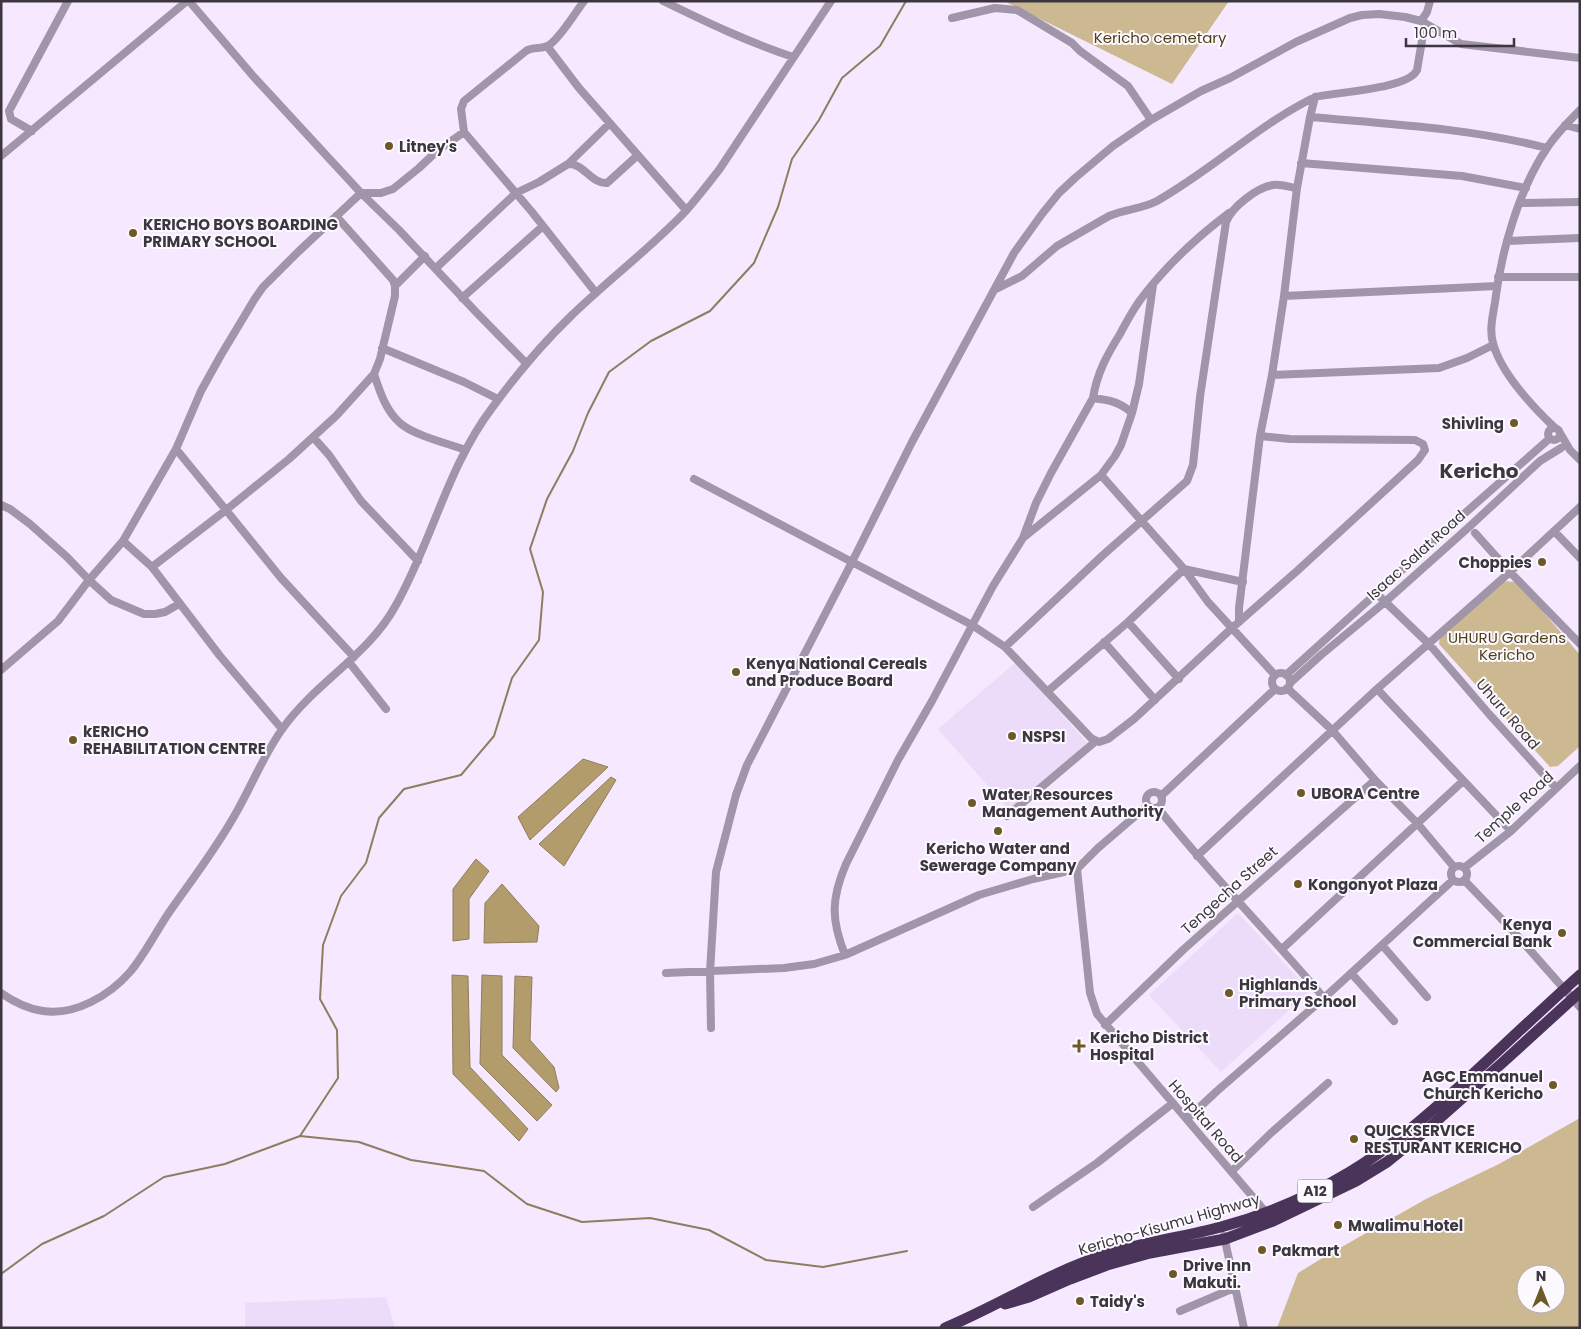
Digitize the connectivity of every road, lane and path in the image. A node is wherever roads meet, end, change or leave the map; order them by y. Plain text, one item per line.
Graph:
1 (68, 1) edge
2 (188, 1) edge
3 (584, 1) edge
4 (663, 1) edge
5 (831, 1) edge
6 (1430, 1) edge
7 (952, 18) dead end
8 (1423, 22) junction
9 (547, 46) junction
10 (793, 56) junction
11 (1580, 58) edge
12 (1315, 97) junction
13 (1580, 110) edge
14 (5, 116) edge
15 (1310, 117) junction
16 (1151, 120) junction
17 (610, 122) junction
18 (1565, 125) junction
19 (1580, 129) edge
20 (32, 131) junction
21 (464, 132) junction
22 (1547, 148) junction
23 (638, 155) junction
24 (1, 156) edge
25 (1301, 163) junction
26 (568, 164) junction
27 (1297, 188) junction
28 (1526, 188) junction
29 (516, 192) junction
30 (361, 193) junction
31 (1580, 202) edge
32 (1520, 203) junction
33 (686, 210) junction
34 (1229, 213) junction
35 (336, 216) junction
36 (544, 226) junction
37 (1580, 238) edge
38 (1507, 241) junction
39 (425, 256) junction
40 (436, 268) junction
41 (1580, 277) edge
42 (1498, 278) junction
43 (1153, 284) junction
44 (395, 286) junction
45 (1497, 286) junction
46 (994, 290) junction
47 (596, 293) junction
48 (1284, 296) junction
49 (462, 298) junction
50 (1493, 345) junction
51 (382, 348) junction
52 (526, 363) junction
53 (374, 374) junction
54 (1272, 375) junction
55 (1093, 398) junction
56 (498, 399) junction
57 (1539, 412) junction
58 (1132, 414) junction
59 (1558, 431) junction
60 (1260, 436) junction
61 (313, 437) junction
62 (1550, 438) junction
63 (1561, 448) junction
64 (176, 449) junction
65 (466, 450) junction
66 (1570, 450) junction
67 (1580, 460) edge
68 (1101, 475) junction
69 (694, 479) dead end
70 (1, 505) edge
71 (1580, 507) edge
72 (226, 510) junction
73 (1465, 512) junction
74 (1456, 521) junction
75 (1142, 522) junction
76 (1473, 523) junction
77 (1465, 531) junction
78 (1554, 531) junction
79 (1475, 533) junction
80 (1024, 538) junction
81 (123, 541) junction
82 (1580, 558) edge
83 (418, 561) junction
84 (852, 562) junction
85 (152, 567) junction
86 (1184, 570) junction
87 (1510, 572) junction
88 (89, 580) junction
89 (1243, 582) junction
90 (1376, 593) junction
91 (1385, 602) junction
92 (179, 604) junction
93 (1128, 622) junction
94 (1239, 622) junction
95 (972, 626) junction
96 (1232, 628) junction
97 (1104, 642) junction
98 (1429, 644) junction
99 (1580, 644) edge
100 (1005, 647) junction
101 (352, 660) junction
102 (1, 670) edge
103 (1275, 675) junction
104 (1286, 675) junction
105 (1179, 678) junction
106 (1288, 686) junction
107 (1275, 688) junction
108 (1377, 689) junction
109 (1048, 690) junction
110 (1155, 700) junction
111 (386, 709) dead end
112 (282, 729) junction
113 (1332, 730) junction
114 (1096, 741) junction
115 (1580, 766) edge
116 (1375, 780) junction
117 (1463, 781) junction
118 (1556, 788) junction
119 (1161, 796) junction
120 (1147, 806) junction
121 (1158, 808) junction
122 (1007, 816) dead end
123 (1417, 824) junction
124 (1511, 831) junction
125 (1197, 856) junction
126 (1454, 867) junction
127 (1464, 868) junction
128 (1077, 869) junction
129 (1453, 880) junction
130 (1464, 880) junction
131 (1238, 902) junction
132 (1382, 945) junction
133 (1282, 949) junction
134 (845, 955) junction
135 (710, 972) junction
136 (666, 973) dead end
137 (1351, 973) junction
138 (1580, 976) edge
139 (1564, 989) junction
140 (1, 993) edge
141 (1427, 997) dead end
142 (1324, 998) junction
143 (1577, 1000) edge
144 (1394, 1021) dead end
145 (1105, 1025) junction
146 (711, 1028) dead end
147 (1328, 1083) dead end
148 (1173, 1103) junction
149 (1188, 1119) junction
150 (1232, 1171) junction
151 (1033, 1207) dead end
152 (1270, 1217) junction
153 (1222, 1227) junction
154 (1225, 1239) junction
155 (1234, 1288) junction
156 (993, 1306) junction
157 (1180, 1311) dead end
158 (945, 1328) edge
159 (1244, 1328) edge

1 - 14 street
2 - 20 street
2 - 30 street
3 - 9 street
4 - 10 street
5 - 10 street
6 - 8 street
7 - 16 street
8 - 11 street
8 - 12 street
8 - 16 street
9 - 17 street
9 - 21 street
10 - 33 street
12 - 15 street
12 - 46 street
13 - 18 street
14 - 20 street
15 - 22 street
15 - 25 street
16 - 46 street
17 - 23 street
17 - 26 street
18 - 19 street
18 - 22 street
20 - 24 street
21 - 29 street
21 - 30 street
22 - 28 street
23 - 26 street
23 - 33 street
25 - 27 street
25 - 28 street
26 - 29 street
27 - 34 street
27 - 48 street
28 - 32 street
29 - 36 street
29 - 40 street
30 - 35 street
30 - 39 street
31 - 32 street
32 - 38 street
33 - 47 street
34 - 43 street
34 - 75 street
35 - 44 street
35 - 64 street
36 - 47 street
36 - 49 street
37 - 38 street
38 - 42 street
39 - 40 street
39 - 44 street
40 - 49 street
41 - 42 street
42 - 45 street
43 - 55 street
43 - 58 street
44 - 51 street
45 - 48 street
45 - 50 street
46 - 84 street
47 - 52 street
48 - 54 street
49 - 52 street
50 - 54 street
50 - 57 street
51 - 53 street
51 - 56 street
52 - 56 street
53 - 61 street
53 - 65 street
54 - 60 street
55 - 58 street
55 - 80 street
56 - 65 street
57 - 59 street
57 - 62 street
58 - 68 street
59 - 62 street
59 - 66 street
60 - 89 street
60 - 94 street
61 - 72 street
61 - 83 street
62 - 63 street
62 - 73 street
63 - 66 street
63 - 76 street, Isaac Salat Road
64 - 72 street
64 - 81 street
65 - 83 street
66 - 67 street
68 - 75 street
68 - 80 street
69 - 84 street
70 - 88 street
71 - 78 street
72 - 85 street
72 - 101 street
73 - 74 street
73 - 76 street
74 - 77 street
74 - 90 street
75 - 86 street
75 - 100 street
76 - 77 street, Isaac Salat Road
76 - 79 street
77 - 79 street
77 - 91 street, Isaac Salat Road
78 - 82 street
78 - 87 street
79 - 87 street
80 - 95 street
81 - 85 street
81 - 88 street
83 - 101 street
84 - 95 street
84 - 135 street
85 - 92 street
86 - 89 street
86 - 93 street
86 - 96 street
87 - 98 street
87 - 99 street
88 - 92 street
88 - 102 street
89 - 94 street
90 - 91 street, Uhuru Road
90 - 104 street
91 - 98 street, Uhuru Road
91 - 106 street, Isaac Salat Road
92 - 112 street
93 - 97 street
93 - 105 street
94 - 96 street
95 - 100 street
95 - 134 street
96 - 103 street
96 - 105 street
97 - 109 street
97 - 110 street
98 - 108 street
98 - 118 street, Uhuru Road
100 - 109 street
101 - 111 street
101 - 112 street
103 - 104 street
103 - 107 street
104 - 106 street
105 - 110 street
106 - 107 street
106 - 113 street
107 - 119 street
108 - 113 street
108 - 117 street
109 - 114 street
110 - 114 street
112 - 140 street
113 - 116 street
113 - 125 street
114 - 122 street
115 - 118 street, Temple Road
116 - 123 street
116 - 131 street, Tengecha Street
117 - 123 street
117 - 124 street
118 - 124 street, Temple Road
119 - 120 street
119 - 121 street
120 - 121 street
120 - 128 street
121 - 125 street
123 - 126 street
123 - 133 street
124 - 127 street, Temple Road
125 - 131 street
126 - 127 street
126 - 129 street
127 - 130 street
128 - 134 street
128 - 145 street, Hospital Road
129 - 130 street
129 - 132 street
130 - 139 street
131 - 133 street
131 - 145 street, Tengecha Street
132 - 137 street
132 - 141 street
133 - 142 street
134 - 135 street
135 - 136 street
135 - 146 street
137 - 142 street
137 - 144 street
138 - 139 highway, Kericho-Kisumu Highway / A12
139 - 143 street
139 - 152 highway, Kericho-Kisumu Highway / A12
142 - 149 street
143 - 152 highway, Kericho-Kisumu Highway / A12
145 - 148 street, Hospital Road
147 - 150 street
148 - 149 street, Hospital Road
148 - 151 street
149 - 150 street, Hospital Road
150 - 152 street, Hospital Road
152 - 153 highway, Kericho-Kisumu Highway / A12
152 - 154 highway, Kericho-Kisumu Highway / A12
153 - 154 street
153 - 156 highway, Kericho-Kisumu Highway / A12
154 - 155 street
154 - 156 highway, Kericho-Kisumu Highway / A12
155 - 157 street
155 - 159 street
156 - 158 highway, Kericho-Kisumu Highway / A12

